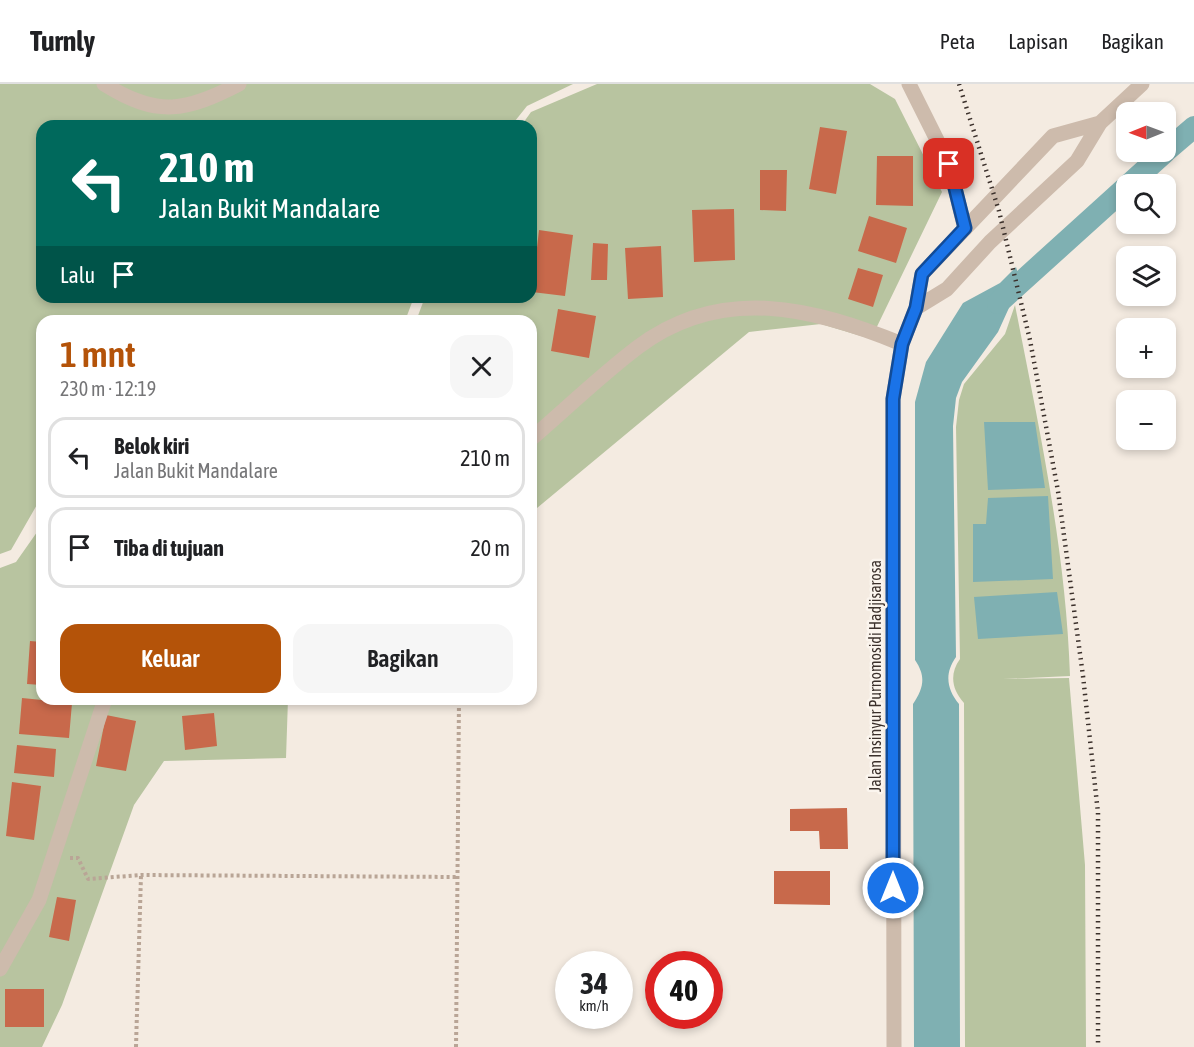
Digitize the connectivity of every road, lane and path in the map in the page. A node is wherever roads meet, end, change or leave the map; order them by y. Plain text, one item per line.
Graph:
1 (104, 84) edge
2 (239, 84) edge
3 (909, 84) edge
4 (1142, 84) edge
5 (1100, 123) junction
6 (965, 228) junction
7 (916, 308) junction
8 (902, 344) junction
9 (537, 434) edge
10 (103, 705) edge
11 (459, 705) edge
12 (52, 858) junction
13 (141, 875) junction
14 (457, 877) junction
15 (0, 969) edge
16 (136, 1047) edge
17 (456, 1047) edge
18 (894, 1047) edge

1 - 2 street
3 - 6 street
4 - 5 street, Jalan Insinyur Purnomosidi Hadjisarosa
5 - 6 street, Jalan Insinyur Purnomosidi Hadjisarosa
5 - 7 street, Jalan Insinyur Purnomosidi Hadjisarosa
6 - 7 street, Jalan Insinyur Purnomosidi Hadjisarosa
7 - 8 street, Jalan Insinyur Purnomosidi Hadjisarosa
8 - 9 street
8 - 18 street, Jalan Insinyur Purnomosidi Hadjisarosa
10 - 12 street
11 - 14 path
12 - 13 path
12 - 15 street
13 - 14 path
13 - 16 path
14 - 17 path

